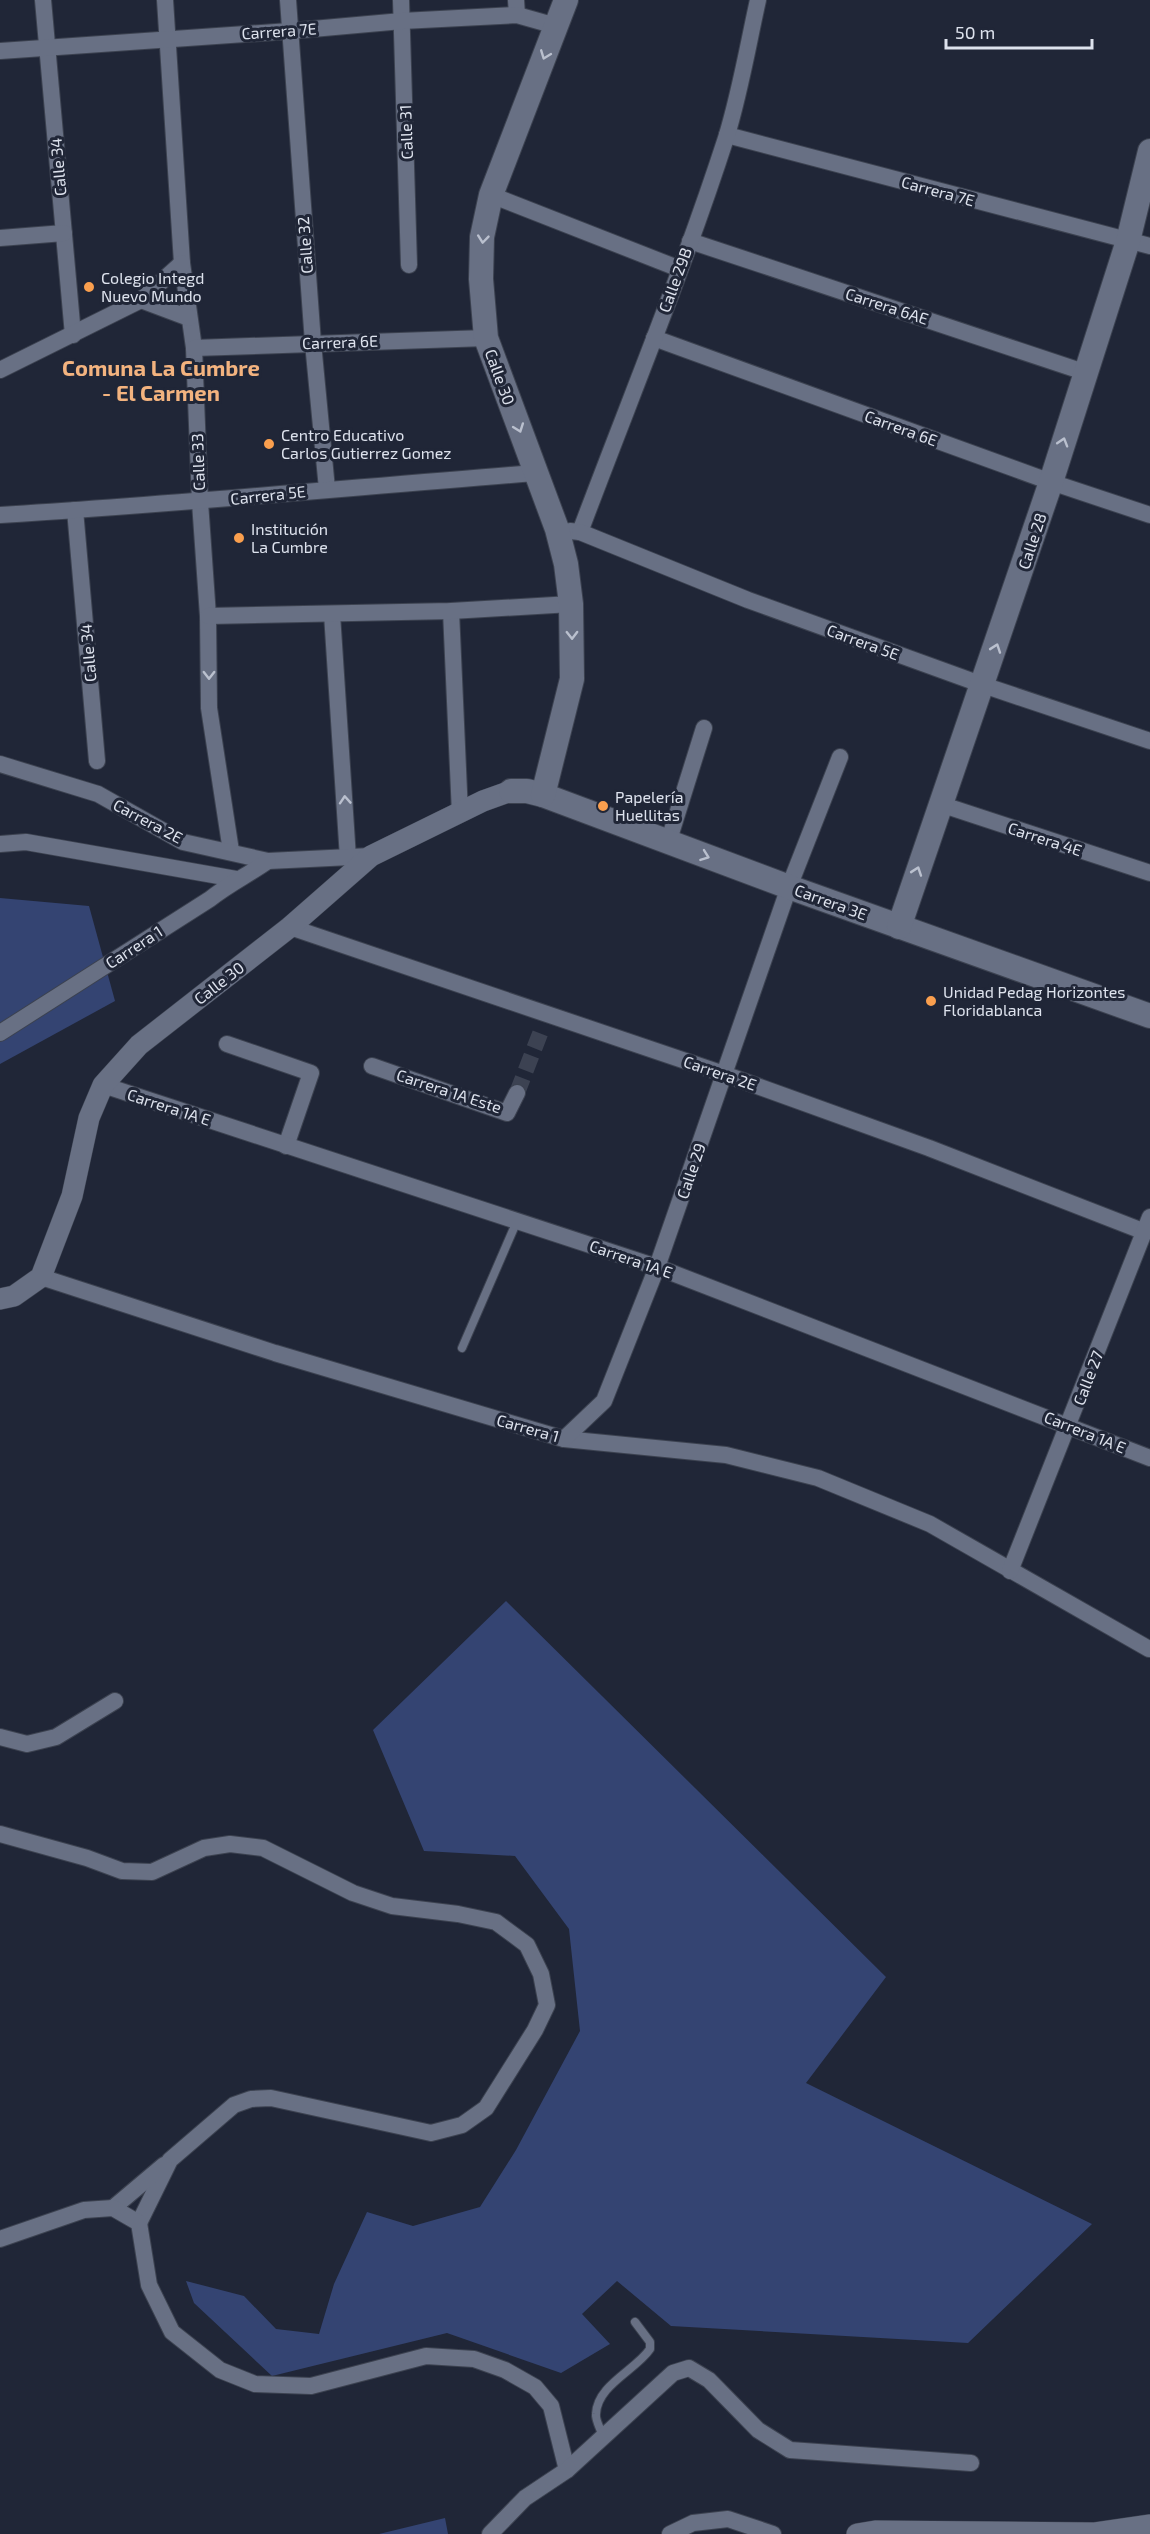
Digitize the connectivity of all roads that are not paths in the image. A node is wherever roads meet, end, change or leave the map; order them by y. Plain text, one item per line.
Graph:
1 (43, 0) edge
2 (165, 0) edge
3 (288, 0) edge
4 (401, 0) edge
5 (566, 0) edge
6 (758, 0) edge
7 (516, 8) edge
8 (402, 21) junction
9 (556, 26) junction
10 (290, 31) junction
11 (168, 39) junction
12 (47, 48) junction
13 (0, 51) edge
14 (727, 135) junction
15 (1150, 150) edge
16 (491, 195) junction
17 (64, 233) junction
18 (0, 238) edge
19 (690, 241) junction
20 (1139, 243) edge
21 (182, 263) junction
22 (409, 265) dead end
23 (680, 269) junction
24 (141, 300) junction
25 (189, 318) junction
26 (74, 335) junction
27 (486, 338) junction
28 (654, 338) junction
29 (313, 343) junction
30 (194, 348) junction
31 (0, 370) edge
32 (1084, 372) junction
33 (536, 473) junction
34 (1051, 482) junction
35 (327, 489) junction
36 (200, 502) junction
37 (75, 510) junction
38 (0, 515) edge
39 (1150, 515) edge
40 (556, 529) junction
41 (580, 532) junction
42 (571, 604) junction
43 (451, 611) junction
44 (332, 614) junction
45 (208, 616) junction
46 (983, 685) junction
47 (704, 728) dead end
48 (1150, 741) edge
49 (551, 757) junction
50 (840, 757) dead end
51 (97, 761) dead end
52 (0, 764) edge
53 (511, 791) junction
54 (543, 795) junction
55 (940, 804) junction
56 (460, 814) junction
57 (668, 843) junction
58 (0, 844) edge
59 (234, 852) junction
60 (371, 856) junction
61 (348, 858) junction
62 (268, 861) junction
63 (1150, 873) edge
64 (240, 879) junction
65 (789, 887) junction
66 (290, 927) junction
67 (898, 927) junction
68 (1150, 1016) edge
69 (0, 1034) edge
70 (227, 1044) dead end
71 (372, 1066) dead end
72 (724, 1074) junction
73 (103, 1085) junction
74 (517, 1093) tunnel mouth
75 (286, 1146) junction
76 (517, 1221) junction
77 (1148, 1224) edge
78 (657, 1267) junction
79 (41, 1277) junction
80 (0, 1299) edge
81 (462, 1348) dead end
82 (1069, 1425) junction
83 (564, 1438) junction
84 (1150, 1458) edge
85 (1010, 1571) junction
86 (1149, 1649) edge
87 (115, 1701) dead end
88 (0, 1737) edge
89 (0, 1834) edge
90 (170, 2160) junction
91 (113, 2208) junction
92 (139, 2223) junction
93 (0, 2239) edge
94 (635, 2322) dead end
95 (603, 2436) junction
96 (971, 2463) dead end
97 (567, 2470) junction
98 (1150, 2525) edge
99 (489, 2534) edge
100 (670, 2534) edge
101 (773, 2534) edge
102 (857, 2534) edge

1 - 12 street, Calle 34
2 - 11 street, Calle 33
3 - 10 street, Calle 32
4 - 8 street, Calle 31
5 - 9 main road, Calle 30
6 - 14 street, Calle 29B
7 - 8 street, Carrera 7E
7 - 9 street, Carrera 7E
8 - 10 street, Carrera 7E
8 - 22 street, Calle 31
9 -> 16 main road, Calle 30
10 - 11 street, Carrera 7E
10 - 29 street, Calle 32
11 - 12 street, Carrera 7E
11 - 21 street, Calle 33
12 - 13 street, Carrera 7E
12 - 17 street, Calle 34
14 - 19 street, Calle 29B
14 - 20 street, Carrera 7E
15 - 20 main road, Calle 28
16 - 23 street
16 -> 27 main road, Calle 30
17 - 18 street
17 - 26 street, Calle 34
19 - 23 street, Calle 29B
19 - 32 street, Carrera 6AE
20 - 32 main road, Calle 28
21 - 24 street
21 - 25 street, Calle 33
23 - 28 street, Calle 29B
24 - 25 street
24 - 26 street
25 - 30 street, Calle 33
26 - 31 street
27 - 29 street, Carrera 6E
27 -> 33 main road, Calle 30
28 - 34 street, Carrera 6E
28 - 41 street, Calle 29B
29 - 30 street, Carrera 6E
29 - 35 street, Calle 32
30 - 36 street, Calle 33
34 -> 32 main road, Calle 28
33 - 35 street, Carrera 5E
33 - 40 main road, Calle 30
34 - 39 street, Carrera 6E
46 -> 34 main road, Calle 28
35 - 36 street, Carrera 5E
36 - 37 street, Carrera 5E
36 - 45 street, Calle 33
37 - 38 street, Carrera 5E
37 - 51 street, Calle 34
40 - 41 street
40 - 42 main road, Calle 30
41 - 46 street, Carrera 5E
42 - 43 street
42 -> 49 main road, Calle 30
43 - 44 street
43 - 56 street
44 - 45 street
61 -> 44 street
45 -> 59 street, Calle 33
46 - 48 street, Carrera 5E
46 - 55 main road, Calle 28
47 - 57 street
49 - 53 main road, Calle 30
49 - 54 main road, Calle 30
50 - 65 street, Calle 29
52 - 59 street, Carrera 2E
53 - 54 main road, Carrera 3E
53 - 56 street, Calle 30
54 - 57 main road, Carrera 3E
55 - 63 street, Carrera 4E
67 -> 55 main road, Calle 28
56 - 60 street, Calle 30
57 -> 65 main road, Carrera 3E
58 - 64 street
59 - 62 street, Carrera 2E
59 - 64 street, Calle 33
60 - 61 street, Carrera 2E
60 - 66 street, Calle 30
61 - 62 street, Carrera 2E
62 - 64 street, Carrera 1
64 - 69 street, Carrera 1
65 - 67 main road, Carrera 3E
65 - 72 street, Calle 29
66 - 72 street, Carrera 2E
66 - 73 street, Calle 30
67 - 68 main road, Carrera 3E
70 - 75 street
71 - 74 street, Carrera 1A Este
72 - 77 street, Carrera 2E
72 - 78 street, Calle 29
73 - 75 street, Carrera 1A E
73 - 79 street, Calle 30
75 - 76 street, Carrera 1A E
76 - 78 street, Carrera 1A E
76 - 81 lane
77 - 82 street, Calle 27
78 - 82 street, Carrera 1A E
78 - 83 street, Calle 29
79 - 80 street
79 - 83 street, Carrera 1
82 - 84 street, Carrera 1A E
82 - 85 street, Calle 27
83 - 85 street, Carrera 1
85 - 86 street, Carrera 1
87 - 88 street
89 - 90 street
90 - 91 street
90 - 92 street
91 - 92 street
91 - 93 street
92 - 97 street
94 - 95 lane
95 - 96 street
95 - 97 street
97 - 99 street
98 - 102 street
100 - 101 street

